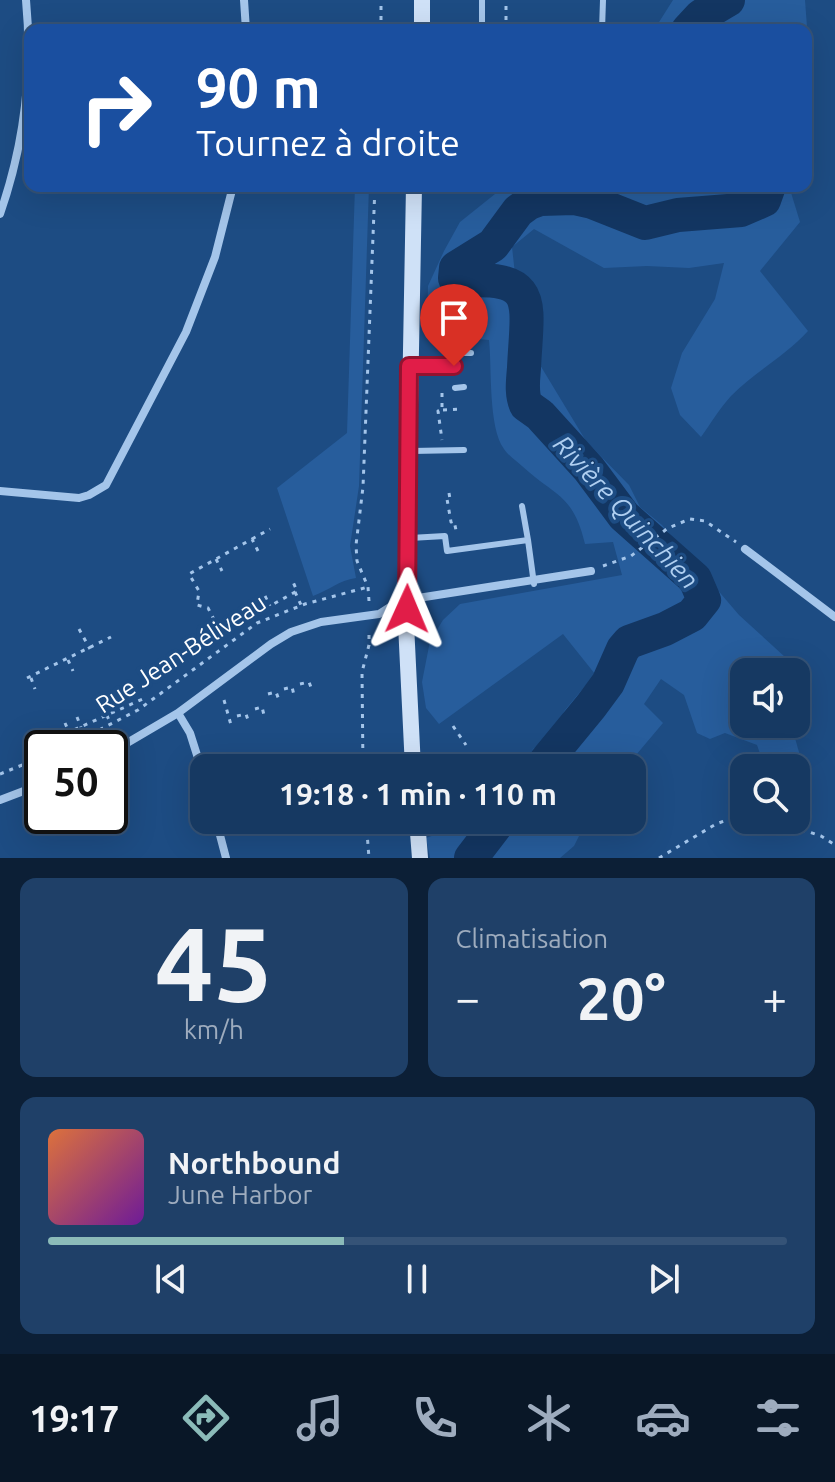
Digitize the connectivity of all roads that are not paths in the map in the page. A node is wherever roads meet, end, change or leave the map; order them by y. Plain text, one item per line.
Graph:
1 (26, 0) edge
2 (244, 0) edge
3 (422, 0) edge
4 (482, 0) edge
5 (603, 0) edge
6 (27, 24) edge
7 (246, 24) edge
8 (422, 24) edge
9 (482, 24) edge
10 (602, 24) edge
11 (24, 111) edge
12 (231, 192) edge
13 (414, 192) edge
14 (0, 214) edge
15 (471, 353) dead end
16 (409, 366) junction
17 (464, 387) dead end
18 (455, 388) dead end
19 (408, 450) junction
20 (464, 450) dead end
21 (0, 491) edge
22 (522, 506) dead end
23 (408, 538) junction
24 (528, 540) junction
25 (745, 549) road end
26 (591, 571) dead end
27 (534, 581) junction
28 (406, 600) junction
29 (835, 617) edge
30 (178, 713) junction
31 (128, 742) edge
32 (197, 754) edge
33 (412, 754) edge
34 (24, 791) edge
35 (0, 800) edge
36 (220, 834) edge
37 (418, 834) edge
38 (226, 858) edge
39 (420, 858) edge

1 - 6 street
2 - 7 street
3 - 8 main road
4 - 9 lane
5 - 10 lane
11 - 14 street
12 - 21 street
13 - 16 main road
15 - 16 lane
16 - 19 main road
17 - 18 lane
19 - 20 lane
19 - 23 main road
22 - 24 lane
23 - 24 lane
23 - 28 main road
24 - 27 lane
25 - 29 street
26 - 27 street, Rue Jean-Béliveau
27 - 28 street, Rue Jean-Béliveau
28 - 30 street, Rue Jean-Béliveau
28 - 33 main road
30 - 31 street, Rue Jean-Béliveau
30 - 32 street
34 - 35 street
36 - 38 street
37 - 39 main road

